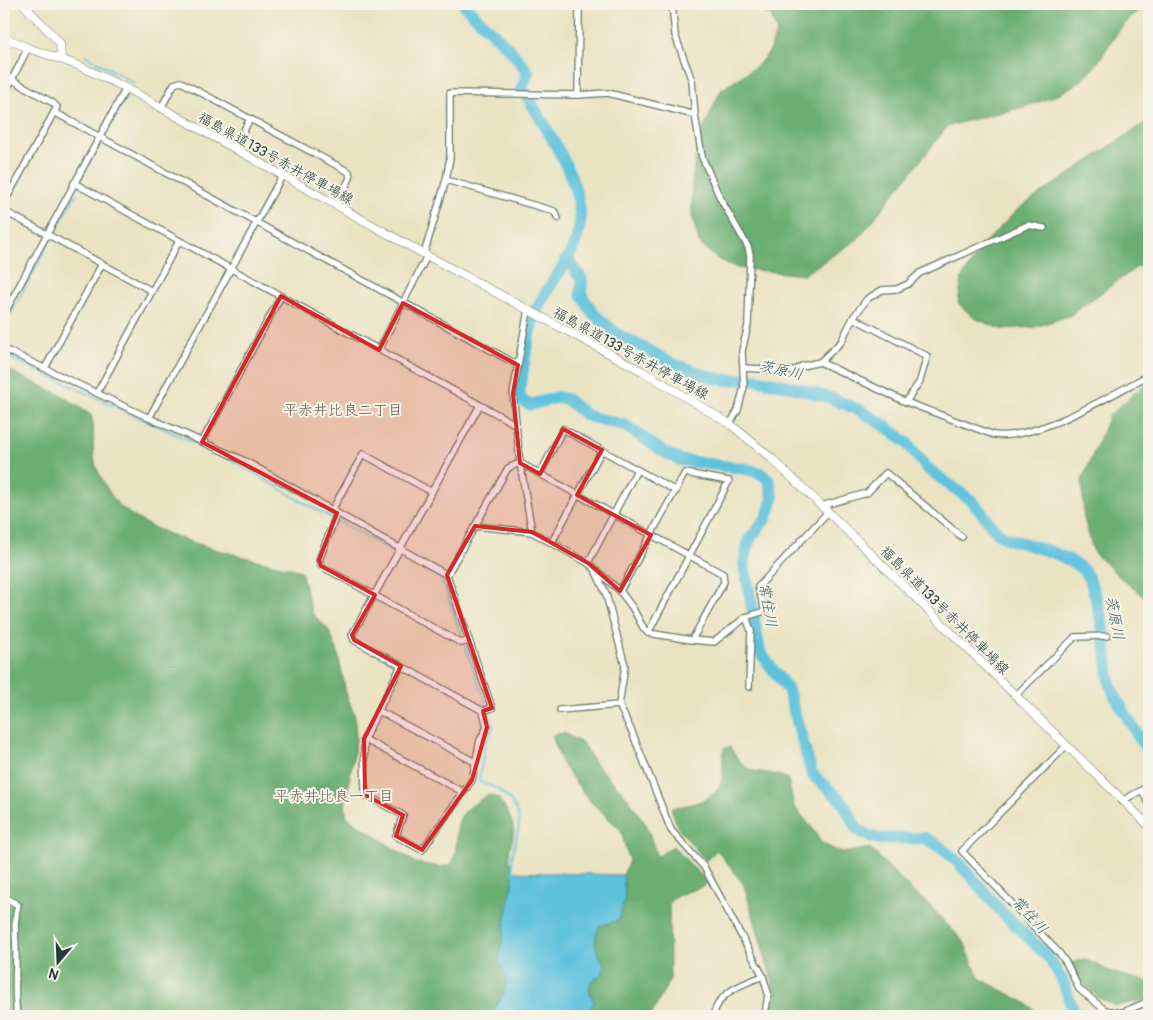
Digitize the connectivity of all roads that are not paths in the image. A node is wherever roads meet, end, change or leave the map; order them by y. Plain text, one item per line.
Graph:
1 (23, 4) edge
2 (579, 4) edge
3 (672, 4) edge
4 (4, 37) edge
5 (28, 48) junction
6 (61, 59) junction
7 (4, 75) edge
8 (12, 80) junction
9 (126, 88) junction
10 (4, 95) edge
11 (578, 95) junction
12 (161, 108) junction
13 (54, 112) junction
14 (695, 115) junction
15 (250, 119) junction
16 (99, 136) junction
17 (234, 149) junction
18 (282, 176) junction
19 (446, 180) junction
20 (74, 183) junction
21 (4, 203) edge
22 (336, 206) junction
23 (4, 211) edge
24 (558, 218) dead end
25 (256, 222) junction
26 (1044, 228) dead end
27 (47, 234) junction
28 (179, 241) junction
29 (426, 255) junction
30 (102, 264) junction
31 (230, 269) junction
32 (152, 290) junction
33 (281, 296) junction
34 (403, 303) junction
35 (533, 313) junction
36 (4, 314) edge
37 (853, 318) junction
38 (4, 349) edge
39 (379, 350) junction
40 (820, 362) junction
41 (518, 365) junction
42 (45, 368) junction
43 (744, 369) junction
44 (1149, 375) edge
45 (96, 392) junction
46 (906, 402) junction
47 (480, 405) junction
48 (149, 418) junction
49 (515, 424) junction
50 (730, 424) junction
51 (202, 442) junction
52 (602, 450) junction
53 (520, 463) junction
54 (637, 470) junction
55 (540, 474) junction
56 (676, 491) junction
57 (432, 492) junction
58 (577, 495) junction
59 (821, 506) junction
60 (828, 512) junction
61 (613, 514) junction
62 (334, 516) junction
63 (475, 526) junction
64 (532, 532) junction
65 (651, 536) junction
66 (962, 537) dead end
67 (552, 542) junction
68 (399, 553) junction
69 (689, 556) junction
70 (588, 563) junction
71 (594, 569) junction
72 (447, 575) junction
73 (620, 592) junction
74 (375, 595) junction
75 (748, 616) junction
76 (648, 633) junction
77 (1108, 636) dead end
78 (692, 640) junction
79 (465, 642) junction
80 (401, 666) junction
81 (750, 687) dead end
82 (1015, 696) junction
83 (619, 705) junction
84 (486, 710) junction
85 (560, 710) dead end
86 (379, 711) junction
87 (364, 739) junction
88 (1066, 746) junction
89 (475, 762) junction
90 (1149, 786) edge
91 (1142, 790) junction
92 (463, 792) junction
93 (1122, 801) junction
94 (1149, 804) edge
95 (1149, 826) edge
96 (4, 901) edge
97 (763, 976) junction
98 (1149, 1001) edge
99 (17, 1016) edge
100 (714, 1016) edge
101 (765, 1016) edge

1 - 6 main road
2 - 11 street
3 - 14 street
4 - 5 main road, 福島県道133号赤井停車場線
5 - 6 main road, 福島県道133号赤井停車場線
5 - 8 street
6 - 9 main road, 福島県道133号赤井停車場線
7 - 8 street
8 - 10 street
8 - 13 street
9 - 12 main road, 福島県道133号赤井停車場線
9 - 16 street
11 - 14 street
11 - 19 street
12 - 15 street
12 - 17 main road, 福島県道133号赤井停車場線
13 - 16 street
13 - 21 street
14 - 43 street
15 - 17 street
15 - 22 street
16 - 20 street
16 - 25 street
17 - 18 main road, 福島県道133号赤井停車場線
18 - 22 main road, 福島県道133号赤井停車場線
18 - 25 street
19 - 24 street
19 - 29 street
20 - 27 street
20 - 28 street
22 - 29 main road, 福島県道133号赤井停車場線
23 - 27 street
25 - 31 street
25 - 34 street
26 - 37 street
27 - 30 street
27 - 36 street
28 - 31 street
28 - 32 street
29 - 34 street
29 - 35 main road, 福島県道133号赤井停車場線
30 - 32 street
30 - 42 street
31 - 33 street
31 - 48 street
32 - 45 street
33 - 39 street
33 - 51 street
34 - 39 street
34 - 41 street
35 - 41 street
35 - 50 main road, 福島県道133号赤井停車場線
37 - 40 street
37 - 46 street
38 - 42 street
39 - 47 street
40 - 43 street
40 - 46 street
41 - 49 street
42 - 45 street
43 - 50 street
44 - 46 street
45 - 48 street
47 - 49 street
47 - 57 street
48 - 51 street
49 - 53 street
50 - 59 main road, 福島県道133号赤井停車場線
51 - 62 street
52 - 54 street
52 - 55 street
52 - 58 street
53 - 55 street
53 - 63 street
53 - 64 street
54 - 56 street
54 - 61 street
55 - 58 street
56 - 65 street
56 - 69 street
57 - 62 street
57 - 68 street
58 - 61 street
58 - 67 street
59 - 60 main road, 福島県道133号赤井停車場線
59 - 66 street
60 - 75 street
60 - 82 main road, 福島県道133号赤井停車場線
61 - 65 street
61 - 70 street
62 - 68 street
62 - 74 street
63 - 64 street
63 - 72 street
64 - 67 street
65 - 69 street
65 - 73 street
67 - 70 street
68 - 72 street
68 - 74 street
69 - 76 street
69 - 78 street
70 - 71 street
71 - 73 street
71 - 83 street
72 - 79 street
73 - 76 street
74 - 79 street
74 - 80 street
75 - 78 street
75 - 81 street
76 - 78 street
77 - 82 street
79 - 84 street
80 - 84 street
80 - 86 street
82 - 88 main road, 福島県道133号赤井停車場線
83 - 85 street
83 - 97 street
84 - 89 street
86 - 87 street
86 - 89 street
87 - 92 street
87 - 92 street
88 - 93 main road, 福島県道133号赤井停車場線
88 - 98 street
89 - 92 street
90 - 91 street
91 - 93 street
91 - 94 street
93 - 95 main road, 福島県道133号赤井停車場線
96 - 99 street
97 - 100 street
97 - 101 street

